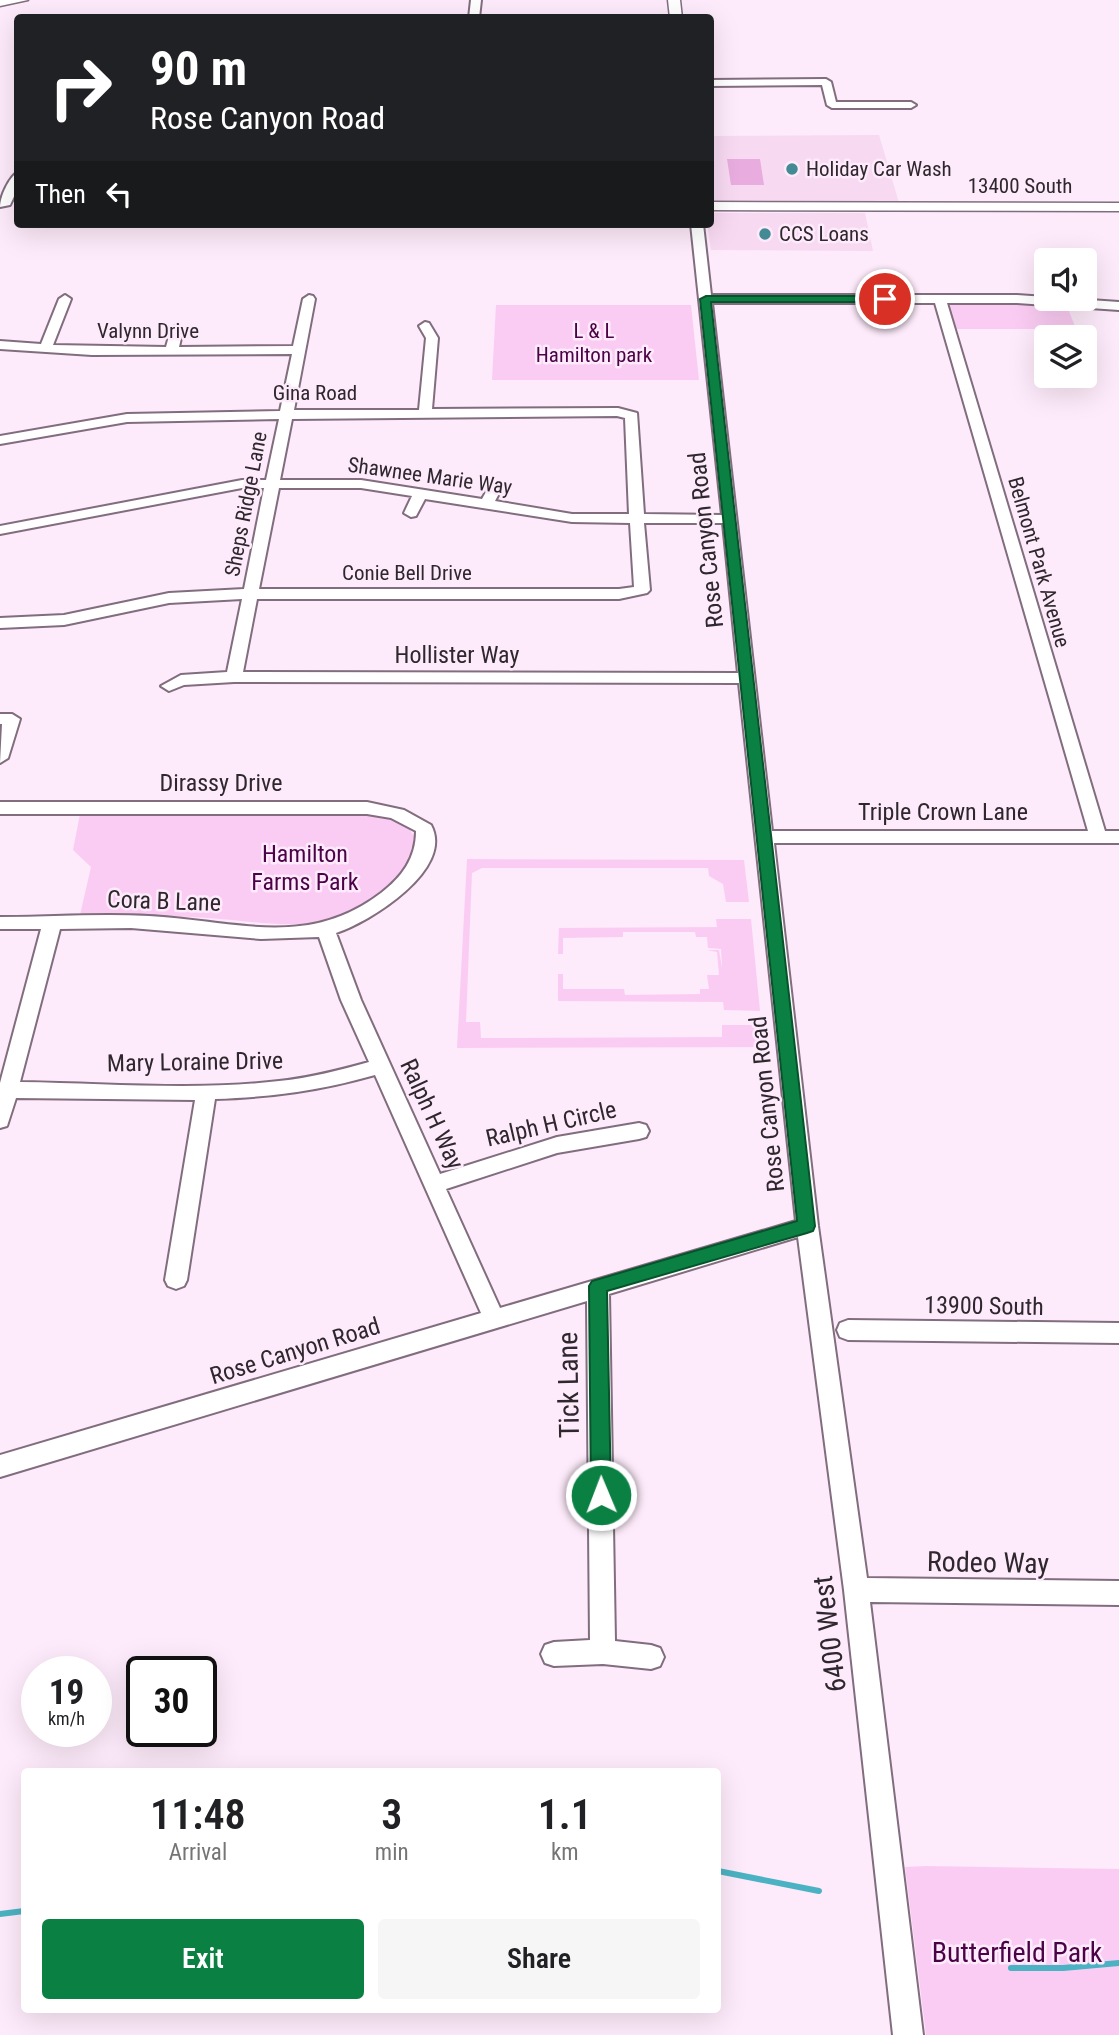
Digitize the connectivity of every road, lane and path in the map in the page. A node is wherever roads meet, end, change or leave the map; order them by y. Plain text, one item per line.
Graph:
1 (714, 83) edge
2 (911, 105) dead end
3 (14, 182) edge
4 (2, 205) edge
5 (714, 206) edge
6 (1119, 207) edge
7 (697, 228) edge
8 (65, 299) dead end
9 (309, 299) dead end
10 (706, 299) junction
11 (940, 299) junction
12 (1119, 306) edge
13 (425, 326) dead end
14 (177, 329) dead end
15 (0, 345) edge
16 (46, 346) junction
17 (297, 350) junction
18 (171, 351) junction
19 (425, 414) junction
20 (284, 415) junction
21 (632, 416) joint
22 (0, 440) edge
23 (271, 483) junction
24 (496, 486) dead end
25 (420, 494) junction
26 (487, 504) junction
27 (411, 513) dead end
28 (635, 519) junction
29 (731, 519) junction
30 (0, 530) edge
31 (250, 594) junction
32 (0, 624) edge
33 (234, 677) junction
34 (746, 678) junction
35 (169, 686) dead end
36 (0, 719) edge
37 (0, 758) edge
38 (0, 808) edge
39 (766, 837) junction
40 (1098, 837) junction
41 (1119, 837) edge
42 (0, 923) edge
43 (52, 924) junction
44 (326, 930) junction
45 (381, 1066) junction
46 (8, 1090) junction
47 (206, 1092) junction
48 (0, 1120) edge
49 (639, 1131) dead end
50 (436, 1184) junction
51 (807, 1226) junction
52 (176, 1280) dead end
53 (598, 1286) junction
54 (494, 1318) junction
55 (848, 1330) dead end
56 (1119, 1333) edge
57 (0, 1466) edge
58 (856, 1590) junction
59 (1119, 1593) edge
60 (603, 1652) junction
61 (554, 1654) dead end
62 (651, 1657) dead end
63 (908, 2035) edge

1 - 2 street
3 - 4 street
5 - 6 main road, 13400 South
7 - 10 street, Rose Canyon Road
8 - 16 street
9 - 17 street, Sheps Ridge Lane
10 - 11 street
10 - 29 street, Rose Canyon Road
11 - 12 street
11 - 40 street, Belmont Park Avenue
13 - 19 street
14 - 18 street
15 - 16 street, Valynn Drive
16 - 18 street, Valynn Drive
17 - 18 street, Valynn Drive
17 - 20 street, Sheps Ridge Lane
19 - 20 street, Gina Road
19 - 21 street, Gina Road
20 - 22 street, Gina Road
20 - 23 street, Sheps Ridge Lane
21 - 28 street, Conie Bell Drive
23 - 25 street, Shawnee Marie Way
23 - 30 street, Shawnee Marie Way
23 - 31 street, Sheps Ridge Lane
24 - 26 street
25 - 26 street, Shawnee Marie Way
25 - 27 street
26 - 28 street, Shawnee Marie Way
28 - 29 street, Shawnee Marie Way
28 - 31 street, Conie Bell Drive
29 - 34 street, Rose Canyon Road
31 - 32 street, Conie Bell Drive
31 - 33 street, Sheps Ridge Lane
33 - 34 street, Hollister Way
33 - 35 street, Hollister Way
34 - 39 street, Rose Canyon Road
36 - 37 street
38 - 44 street, Dirassy Drive
39 - 40 street, Triple Crown Lane
39 - 51 street, Rose Canyon Road
40 - 41 street, Triple Crown Lane
42 - 43 street, Cora B Lane
43 - 44 street, Cora B Lane
43 - 46 street
44 - 45 street, Ralph H Way
45 - 47 street, Mary Loraine Drive
45 - 50 street, Ralph H Way
46 - 47 street, Mary Loraine Drive
46 - 48 street
47 - 52 street
49 - 50 street, Ralph H Circle
50 - 54 street, Ralph H Way
51 - 53 street, Rose Canyon Road
51 - 58 street, 6400 West
53 - 54 street, Rose Canyon Road
53 - 60 street, Tick Lane
54 - 57 street, Rose Canyon Road
55 - 56 street, 13900 South
58 - 59 street, Rodeo Way
58 - 63 street, 6400 West
60 - 61 street
60 - 62 street

